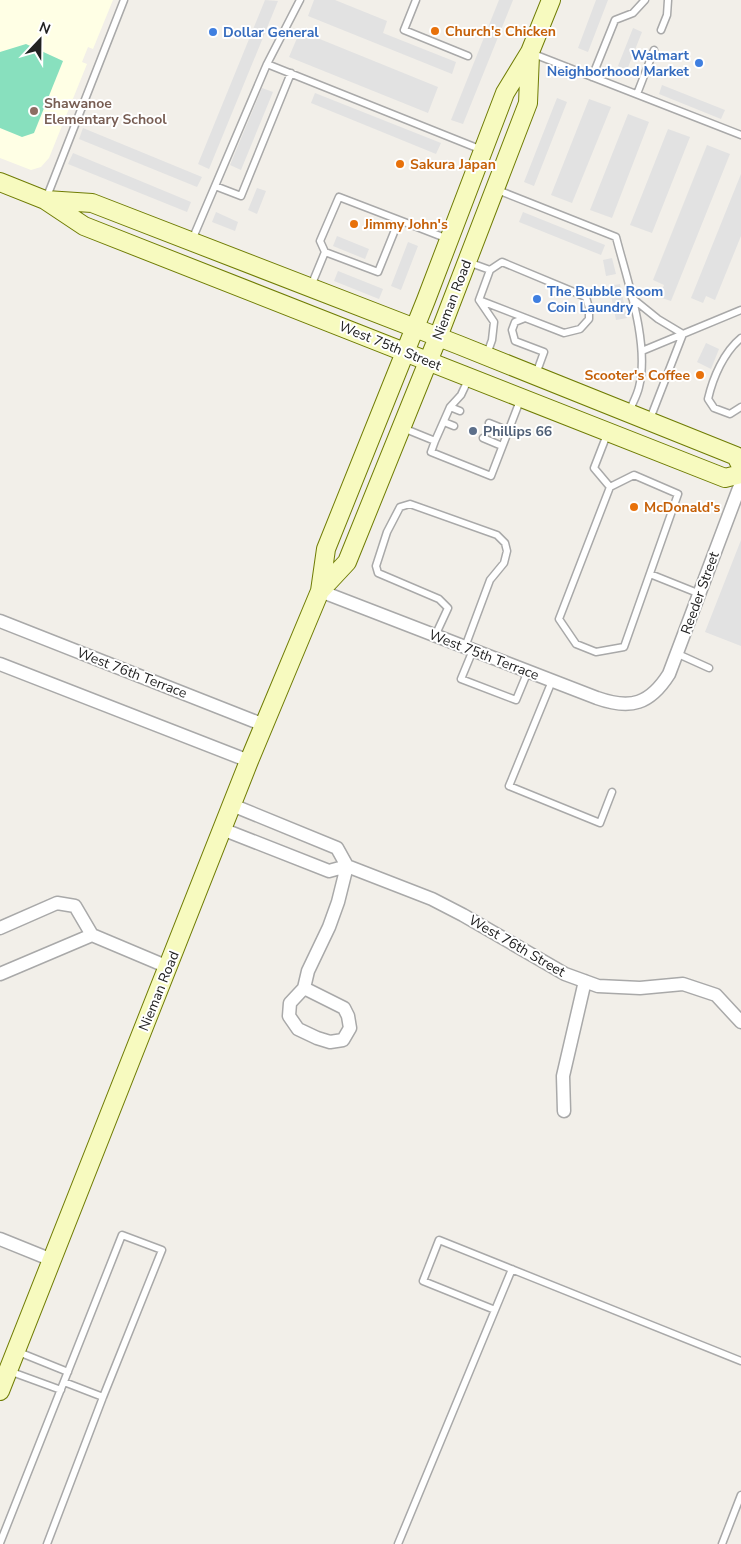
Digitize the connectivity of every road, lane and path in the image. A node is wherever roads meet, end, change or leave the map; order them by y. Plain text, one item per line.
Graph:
1 (124, 0) edge
2 (300, 0) edge
3 (416, 0) edge
4 (551, 0) edge
5 (645, 0) edge
6 (668, 0) edge
7 (661, 30) dead end
8 (654, 50) dead end
9 (530, 52) junction
10 (468, 56) dead end
11 (267, 64) junction
12 (291, 73) junction
13 (592, 77) junction
14 (637, 94) junction
15 (741, 135) edge
16 (483, 150) junction
17 (0, 182) edge
18 (215, 186) junction
19 (495, 189) junction
20 (45, 200) junction
21 (399, 220) junction
22 (449, 240) junction
23 (191, 242) junction
24 (325, 252) junction
25 (467, 262) junction
26 (490, 270) junction
27 (310, 288) junction
28 (632, 298) junction
29 (479, 300) junction
30 (740, 311) edge
31 (526, 318) junction
32 (414, 328) junction
33 (683, 334) junction
34 (438, 337) junction
35 (741, 338) edge
36 (405, 352) junction
37 (642, 352) junction
38 (486, 356) junction
39 (428, 362) junction
40 (535, 375) junction
41 (469, 377) junction
42 (521, 397) junction
43 (450, 407) junction
44 (741, 407) edge
45 (460, 412) dead end
46 (629, 413) junction
47 (444, 422) junction
48 (649, 422) junction
49 (489, 423) dead end
50 (454, 426) dead end
51 (402, 427) junction
52 (508, 431) junction
53 (608, 431) junction
54 (483, 438) dead end
55 (435, 441) junction
56 (502, 446) junction
57 (741, 466) edge
58 (741, 474) edge
59 (741, 483) edge
60 (610, 487) junction
61 (650, 574) junction
62 (320, 591) junction
63 (700, 594) junction
64 (0, 622) edge
65 (436, 636) junction
66 (469, 649) junction
67 (678, 654) junction
68 (0, 664) edge
69 (709, 668) dead end
70 (528, 671) junction
71 (552, 681) junction
72 (650, 697) joint
73 (264, 724) junction
74 (249, 761) junction
75 (612, 792) dead end
76 (232, 805) junction
77 (222, 829) junction
78 (347, 866) junction
79 (0, 928) edge
80 (92, 935) junction
81 (168, 967) junction
82 (0, 974) edge
83 (585, 981) junction
84 (304, 988) junction
85 (741, 1022) edge
86 (564, 1111) dead end
87 (0, 1239) edge
88 (52, 1260) junction
89 (512, 1269) junction
90 (495, 1310) junction
91 (16, 1351) junction
92 (741, 1361) edge
93 (8, 1370) junction
94 (68, 1372) junction
95 (64, 1382) junction
96 (61, 1390) junction
97 (0, 1391) edge
98 (103, 1398) junction
99 (741, 1495) edge
100 (0, 1543) edge
101 (46, 1544) edge
102 (398, 1544) edge
103 (722, 1544) edge

1 - 20 lane
2 - 11 lane
3 - 10 lane
4 - 9 main road, Nieman Road
5 - 13 lane
6 - 7 lane
8 - 14 lane
9 - 13 lane
9 - 16 main road, Nieman Road
9 - 19 main road, Nieman Road
11 - 12 lane
11 - 18 lane
12 - 16 lane
12 - 18 lane
13 - 14 lane
14 - 15 lane
16 - 22 main road, Nieman Road
17 - 20 main road, West 75th Street
18 - 23 lane
19 - 25 main road, Nieman Road
19 - 28 lane
20 - 23 main road, West 75th Street
20 - 36 main road, West 75th Street
21 - 22 lane
21 - 24 lane
21 - 24 lane
22 - 32 main road, Nieman Road
23 - 27 main road, West 75th Street
24 - 27 lane
25 - 26 lane
25 - 34 main road, Nieman Road
26 - 29 lane
26 - 31 lane
27 - 32 main road, West 75th Street
28 - 33 lane
28 - 37 lane
29 - 31 lane
29 - 38 lane
30 - 33 lane
31 - 40 lane
32 - 34 main road, West 75th Street
32 - 36 main road, Nieman Road
33 - 37 lane
33 - 48 lane
34 - 38 main road, West 75th Street
34 - 39 main road, Nieman Road
35 - 44 lane
36 - 39 main road, West 75th Street
36 - 62 main road, Nieman Road
37 - 46 lane
38 - 40 main road, West 75th Street
39 - 41 main road, West 75th Street
39 - 51 main road, Nieman Road
40 - 46 main road, West 75th Street
41 - 42 main road, West 75th Street
41 - 43 lane
42 - 52 lane
42 - 53 main road, West 75th Street
43 - 45 lane
43 - 47 lane
46 - 48 main road, West 75th Street
47 - 50 lane
47 - 55 lane
48 - 57 main road, West 75th Street
49 - 52 lane
51 - 55 lane
51 - 62 main road, Nieman Road
52 - 56 lane
53 - 58 main road, West 75th Street
53 - 60 lane
54 - 56 lane
55 - 56 lane
59 - 63 street, Reeder Street
60 - 61 lane
60 - 61 lane
61 - 63 lane
62 - 65 street, West 75th Terrace
62 - 73 main road, Nieman Road
63 - 67 street, Reeder Street
64 - 73 street, West 76th Terrace
65 - 66 street, West 75th Terrace
65 - 66 lane
66 - 70 street, West 75th Terrace
66 - 70 lane
67 - 69 lane
67 - 72 street, Reeder Street
68 - 74 street
70 - 71 street, West 75th Terrace
71 - 72 street, West 75th Terrace
71 - 75 lane
73 - 74 main road, Nieman Road
74 - 76 main road, Nieman Road
76 - 77 main road, Nieman Road
76 - 78 street
77 - 78 street, West 76th Street
77 - 81 main road, Nieman Road
78 - 83 street, West 76th Street
78 - 84 street
79 - 80 street
80 - 81 street
80 - 82 street
81 - 88 main road, Nieman Road
83 - 85 street, West 76th Street
83 - 86 street
84 - 84 street
87 - 88 street
88 - 91 main road, Nieman Road
89 - 90 lane
89 - 90 lane
89 - 92 lane
90 - 102 lane
91 - 93 main road, Nieman Road
91 - 94 lane
93 - 96 lane
93 - 97 main road, Nieman Road
94 - 95 lane
94 - 98 lane
95 - 96 lane
95 - 98 lane
96 - 100 lane
98 - 101 lane
99 - 103 lane

